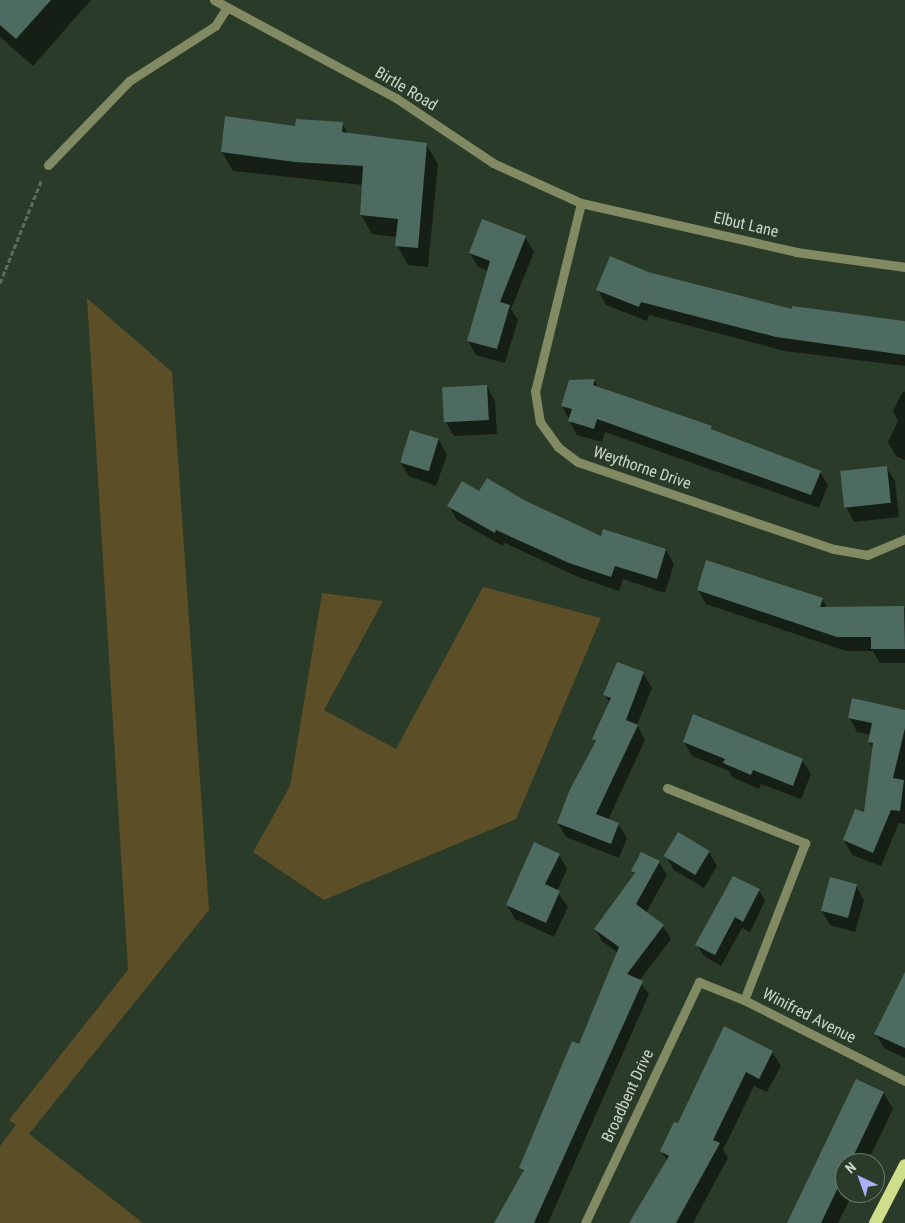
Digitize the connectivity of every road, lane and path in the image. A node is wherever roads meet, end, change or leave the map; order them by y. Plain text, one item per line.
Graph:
1 (214, 0) edge
2 (226, 9) junction
3 (48, 165) joint
4 (581, 203) junction
5 (905, 267) edge
6 (0, 283) edge
7 (905, 539) edge
8 (666, 788) dead end
9 (698, 982) joint
10 (744, 1000) junction
11 (905, 1080) edge
12 (905, 1165) edge
13 (585, 1223) edge
14 (875, 1223) edge

1 - 2 street, Birtle Road
2 - 3 street
2 - 4 street, Birtle Road
3 - 6 path
4 - 5 street, Elbut Lane
4 - 7 street, Weythorne Drive
8 - 10 street
9 - 10 street, Winifred Avenue
9 - 13 street, Broadbent Drive
10 - 11 street, Winifred Avenue
12 - 14 main road

